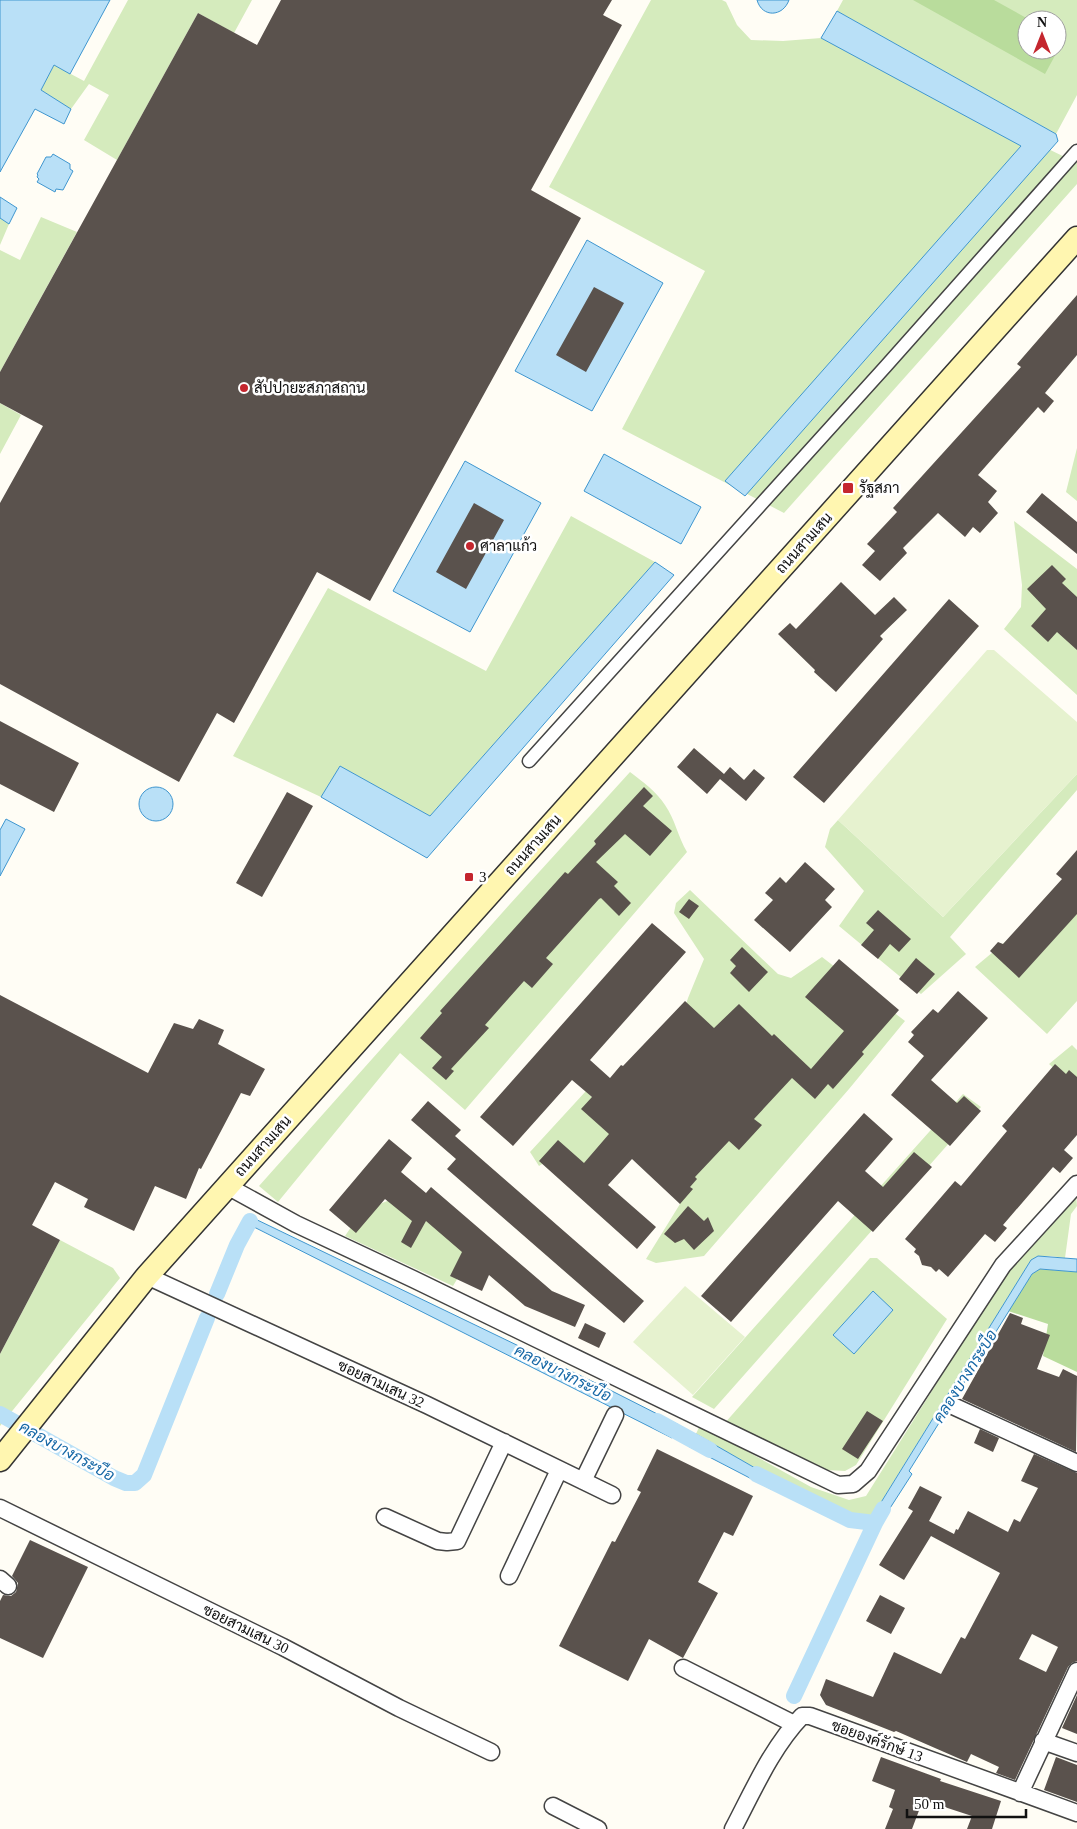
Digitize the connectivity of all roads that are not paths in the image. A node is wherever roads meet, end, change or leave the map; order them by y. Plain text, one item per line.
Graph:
1 (1077, 151) edge
2 (1077, 238) edge
3 (529, 761) dead end
4 (1077, 1184) edge
5 (227, 1186) junction
6 (147, 1276) junction
7 (953, 1406) dead end
8 (615, 1415) dead end
9 (504, 1442) junction
10 (0, 1460) edge
11 (1077, 1463) edge
12 (559, 1470) junction
13 (583, 1481) junction
14 (612, 1495) dead end
15 (0, 1508) edge
16 (385, 1517) dead end
17 (509, 1576) dead end
18 (683, 1668) dead end
19 (1077, 1671) edge
20 (794, 1724) junction
21 (1043, 1741) junction
22 (491, 1752) dead end
23 (1077, 1753) edge
24 (1020, 1793) junction
25 (553, 1806) dead end
26 (1077, 1813) edge
27 (598, 1829) edge
28 (733, 1829) edge

1 - 3 street
2 - 5 main road, ถนนสามเสน
4 - 5 street
5 - 6 main road, ถนนสามเสน
6 - 9 street, ซอยสามเสน 32
6 - 10 main road, ถนนสามเสน
7 - 11 street
8 - 13 street
9 - 12 street, ซอยสามเสน 32
9 - 16 street
12 - 13 street, ซอยสามเสน 32
12 - 17 street
13 - 14 street, ซอยสามเสน 32
15 - 22 street, ซอยสามเสน 30
18 - 20 street
19 - 21 street
20 - 24 street, ซอยองค์รักษ์ 13
20 - 28 street
21 - 23 street
21 - 24 street
24 - 26 street, ซอยองค์รักษ์ 13
25 - 27 street

